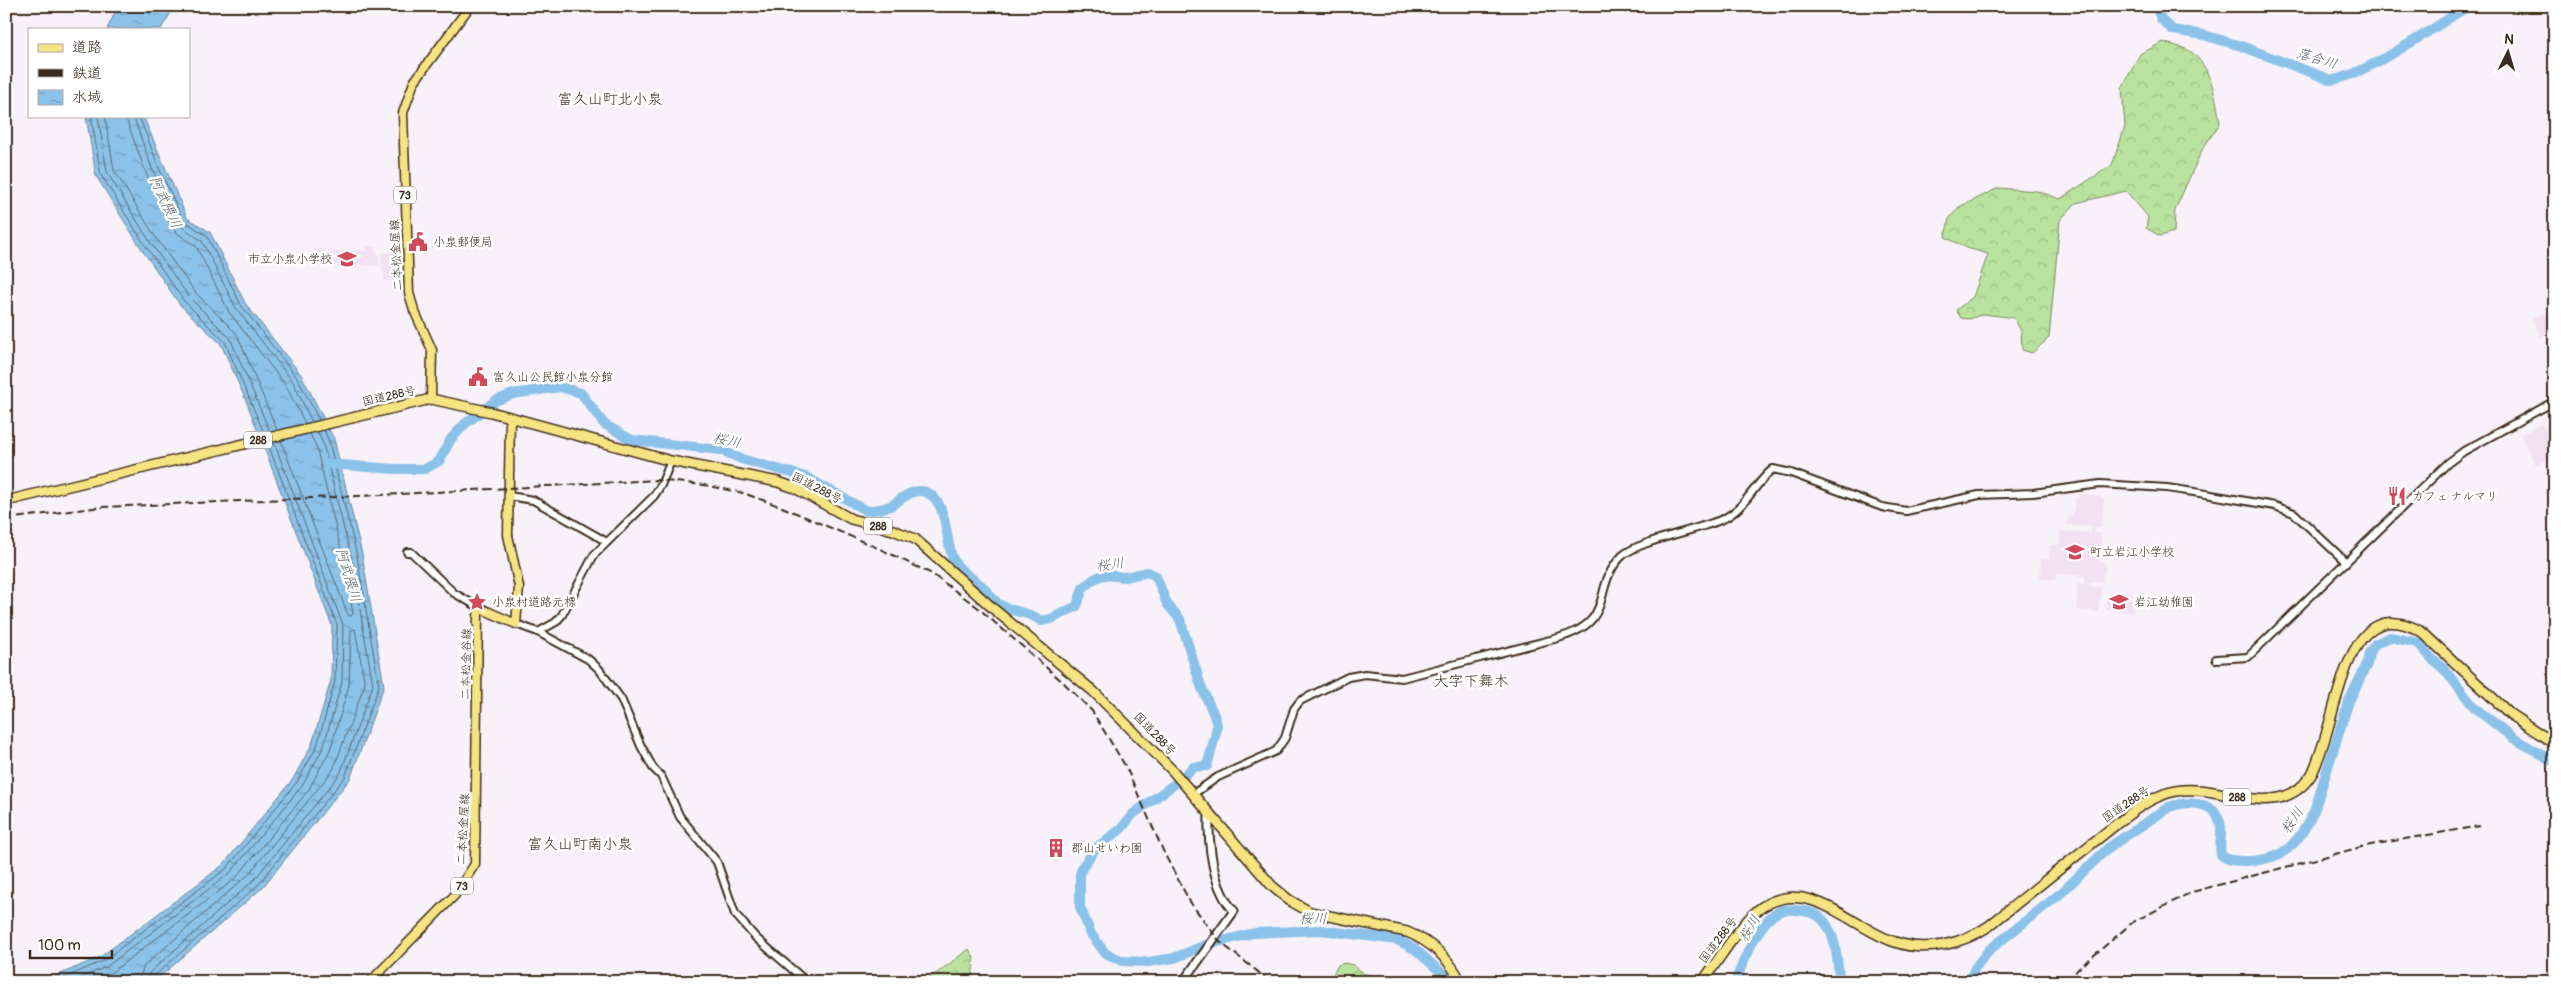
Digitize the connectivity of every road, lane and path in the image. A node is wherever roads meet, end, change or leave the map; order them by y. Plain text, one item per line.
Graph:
1 (470, 6) edge
2 (431, 399) junction
3 (2555, 400) edge
4 (510, 418) junction
5 (671, 461) junction
6 (509, 496) junction
7 (6, 501) edge
8 (607, 542) junction
9 (408, 552) dead end
10 (2346, 562) junction
11 (480, 608) junction
12 (516, 624) junction
13 (538, 632) junction
14 (2216, 659) dead end
15 (2555, 744) edge
16 (477, 757) joint
17 (1190, 792) junction
18 (1209, 812) junction
19 (370, 982) edge
20 (807, 982) edge
21 (1183, 982) edge
22 (1461, 982) edge
23 (1702, 982) edge

1 - 2 main road, 二本松金屋線 / 73
2 - 4 highway, 国道288号 / 288
2 - 7 highway, 国道288号 / 288
3 - 10 street
4 - 5 highway, 国道288号 / 288
4 - 6 main road
5 - 8 street
5 - 17 highway, 国道288号 / 288
6 - 8 street
6 - 12 main road
8 - 13 street
9 - 11 street
10 - 14 street
10 - 17 street
11 - 12 main road
11 - 16 main road, 二本松金谷線 / 73
12 - 13 street
13 - 20 street
15 - 23 highway, 国道288号 / 288
16 - 19 main road, 二本松金屋線 / 73
17 - 18 highway, 国道288号 / 288
18 - 21 main road
18 - 22 highway, 国道288号 / 288

